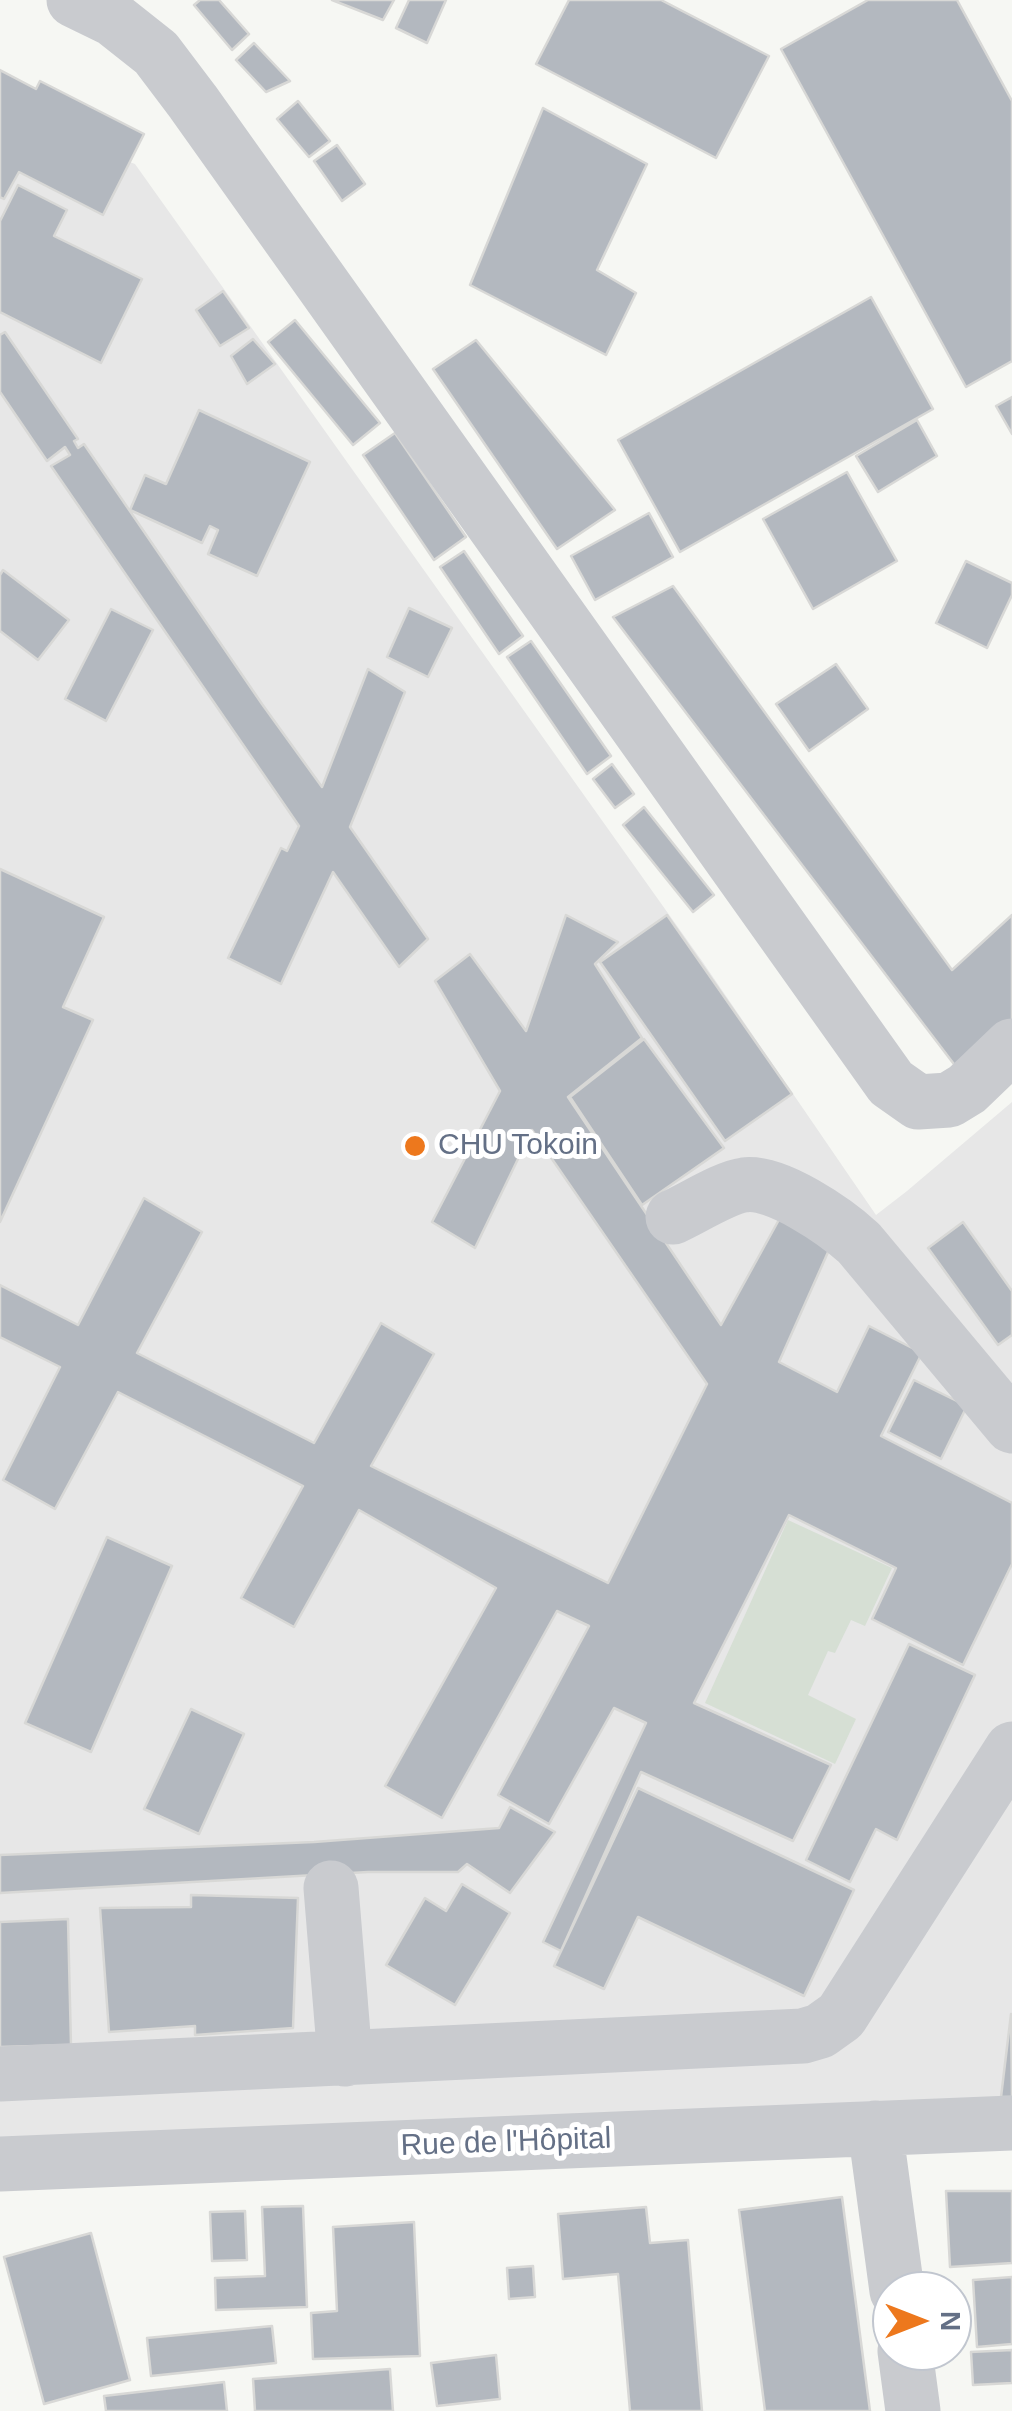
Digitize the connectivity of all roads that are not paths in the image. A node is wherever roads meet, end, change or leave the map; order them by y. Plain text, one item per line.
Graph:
1 (74, 0) edge
2 (1012, 1046) edge
3 (673, 1217) dead end
4 (1012, 1426) edge
5 (1012, 1749) edge
6 (330, 1888) dead end
7 (345, 2059) junction
8 (0, 2074) edge
9 (1012, 2122) edge
10 (875, 2128) junction
11 (0, 2164) edge
12 (894, 2271) edge
13 (908, 2371) edge
14 (913, 2411) edge

1 - 2 street
3 - 4 street
5 - 7 street
6 - 7 street
7 - 8 street
9 - 10 street, Rue de l'Hôpital
10 - 11 street, Rue de l'Hôpital
10 - 12 street
13 - 14 street

